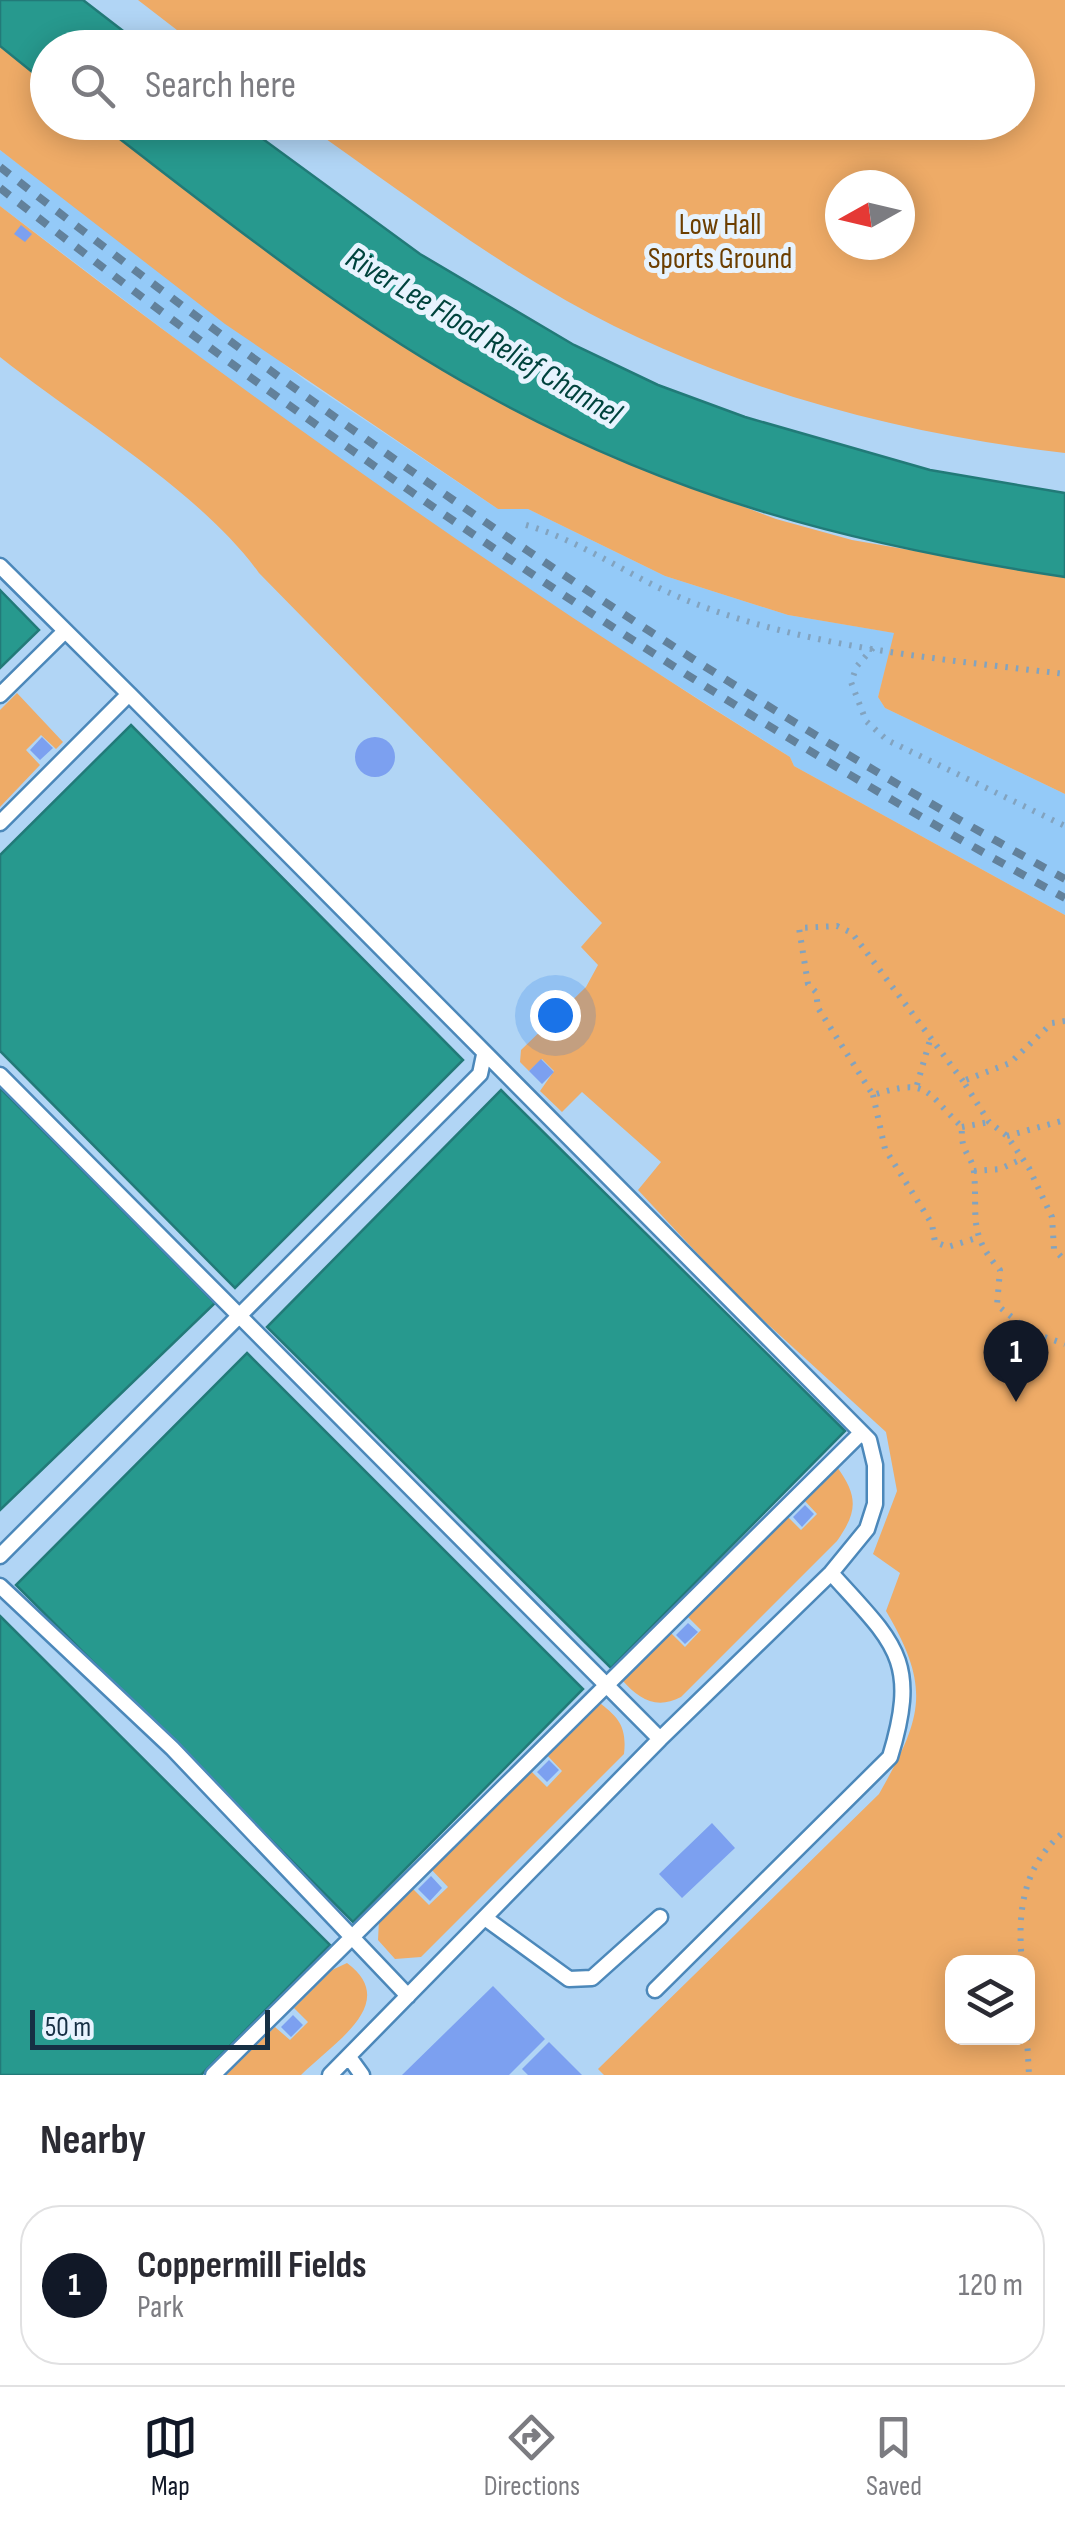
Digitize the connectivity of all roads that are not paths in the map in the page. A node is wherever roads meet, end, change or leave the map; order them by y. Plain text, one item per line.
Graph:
1 (0, 566) edge
2 (65, 631) junction
3 (128, 694) junction
4 (0, 695) edge
5 (0, 823) edge
6 (484, 1055) junction
7 (0, 1075) edge
8 (239, 1316) junction
9 (861, 1433) junction
10 (0, 1556) edge
11 (831, 1574) junction
12 (0, 1586) edge
13 (606, 1684) junction
14 (660, 1740) junction
15 (660, 1917) dead end
16 (484, 1918) junction
17 (351, 1938) junction
18 (656, 1990) dead end
19 (408, 1996) junction
20 (349, 2057) junction
21 (213, 2075) edge
22 (330, 2075) edge
23 (362, 2075) edge

1 - 2 lane
2 - 3 lane
2 - 4 lane
3 - 5 lane
3 - 6 lane
6 - 8 lane
6 - 9 lane
7 - 8 lane
8 - 10 lane
8 - 13 lane
9 - 11 lane
9 - 13 lane
11 - 14 lane
11 - 18 lane
12 - 17 lane
13 - 14 lane
13 - 17 lane
14 - 16 lane
15 - 16 lane
16 - 19 lane
17 - 19 lane
17 - 21 lane
19 - 20 lane
20 - 22 lane
20 - 23 lane

